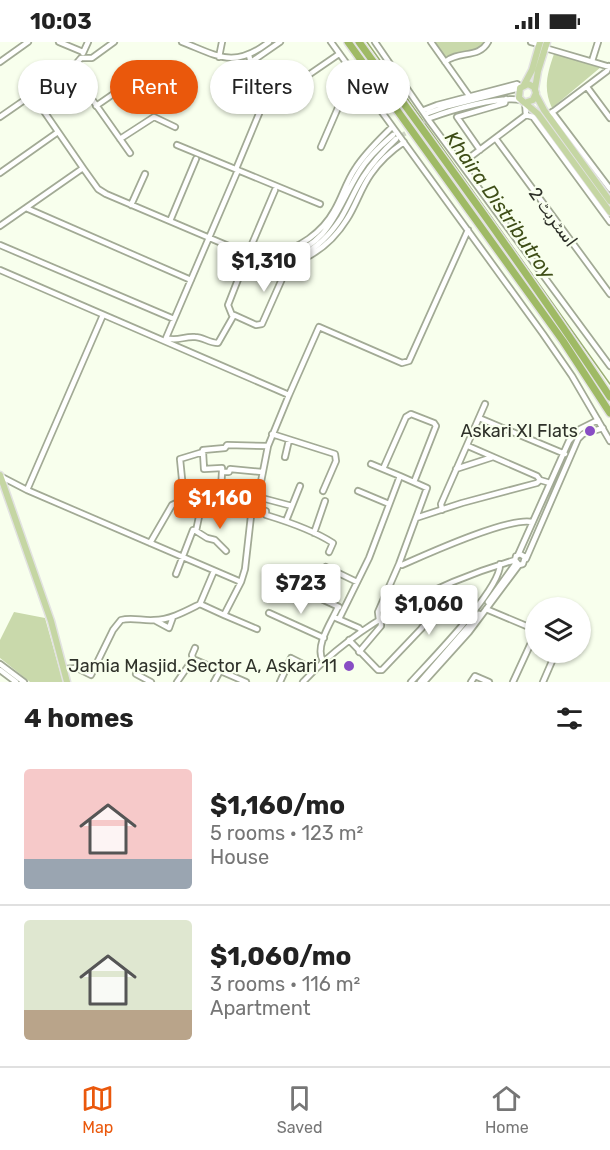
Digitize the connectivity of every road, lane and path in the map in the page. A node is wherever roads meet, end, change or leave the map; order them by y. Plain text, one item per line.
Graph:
1 (28, 42) edge
2 (59, 42) edge
3 (88, 42) edge
4 (114, 42) edge
5 (182, 42) edge
6 (222, 42) edge
7 (269, 42) edge
8 (280, 42) edge
9 (331, 42) edge
10 (348, 42) edge
11 (359, 42) edge
12 (375, 42) edge
13 (431, 42) edge
14 (489, 42) edge
15 (554, 42) edge
16 (598, 42) edge
17 (540, 44) edge
18 (83, 52) junction
19 (339, 54) junction
20 (249, 55) junction
21 (219, 57) junction
22 (81, 58) joint
23 (250, 60) edge
24 (254, 60) edge
25 (343, 60) edge
26 (592, 61) junction
27 (0, 62) edge
28 (445, 62) junction
29 (610, 67) edge
30 (314, 71) edge
31 (521, 87) junction
32 (587, 87) junction
33 (536, 92) junction
34 (470, 97) junction
35 (506, 99) junction
36 (524, 101) junction
37 (18, 104) edge
38 (98, 109) edge
39 (46, 114) edge
40 (259, 114) edge
41 (335, 114) edge
42 (383, 114) edge
43 (427, 114) junction
44 (550, 114) junction
45 (526, 115) junction
46 (0, 117) edge
47 (610, 118) edge
48 (176, 127) dead end
49 (392, 127) junction
50 (58, 132) junction
51 (394, 137) tunnel mouth
52 (496, 138) junction
53 (120, 139) junction
54 (404, 142) junction
55 (177, 145) dead end
56 (321, 147) dead end
57 (480, 150) junction
58 (130, 153) dead end
59 (196, 159) dead end
60 (461, 164) junction
61 (83, 168) junction
62 (237, 169) junction
63 (0, 173) edge
64 (145, 174) dead end
65 (610, 189) edge
66 (275, 190) dead end
67 (610, 201) edge
68 (320, 204) dead end
69 (131, 205) junction
70 (26, 208) junction
71 (610, 212) edge
72 (170, 221) junction
73 (610, 222) edge
74 (0, 226) edge
75 (468, 231) junction
76 (209, 238) junction
77 (0, 245) edge
78 (247, 254) junction
79 (286, 266) junction
80 (0, 270) edge
81 (191, 280) junction
82 (610, 294) edge
83 (103, 315) junction
84 (232, 315) junction
85 (174, 319) junction
86 (610, 366) edge
87 (289, 395) junction
88 (610, 397) edge
89 (485, 404) dead end
90 (609, 412) edge
91 (479, 418) junction
92 (598, 420) junction
93 (603, 428) junction
94 (272, 434) junction
95 (289, 440) junction
96 (610, 441) edge
97 (268, 446) junction
98 (468, 446) junction
99 (203, 452) junction
100 (563, 453) junction
101 (570, 456) junction
102 (285, 457) dead end
103 (493, 457) junction
104 (371, 464) dead end
105 (383, 469) junction
106 (456, 469) junction
107 (222, 472) junction
108 (262, 472) junction
109 (0, 476) edge
110 (400, 476) junction
111 (540, 480) junction
112 (414, 482) junction
113 (550, 483) junction
114 (300, 486) dead end
115 (221, 489) junction
116 (27, 490) junction
117 (323, 491) dead end
118 (358, 491) dead end
119 (258, 497) junction
120 (184, 499) junction
121 (325, 501) dead end
122 (389, 504) junction
123 (292, 506) junction
124 (201, 507) dead end
125 (252, 507) junction
126 (442, 510) junction
127 (225, 513) dead end
128 (416, 518) junction
129 (286, 521) junction
130 (532, 522) junction
131 (196, 531) junction
132 (314, 533) junction
133 (150, 543) junction
134 (226, 551) dead end
135 (329, 552) dead end
136 (183, 558) junction
137 (525, 560) junction
138 (517, 561) junction
139 (399, 564) junction
140 (500, 564) junction
141 (326, 567) dead end
142 (214, 571) junction
143 (176, 573) dead end
144 (241, 582) junction
145 (357, 582) junction
146 (450, 584) junction
147 (315, 596) dead end
148 (200, 604) junction
149 (338, 607) junction
150 (344, 609) junction
151 (486, 609) junction
152 (269, 613) dead end
153 (224, 615) junction
154 (173, 617) junction
155 (337, 618) junction
156 (380, 619) junction
157 (156, 621) junction
158 (525, 626) edge
159 (257, 629) dead end
160 (362, 631) junction
161 (324, 638) junction
162 (349, 640) junction
163 (195, 648) dead end
164 (359, 652) junction
165 (525, 655) edge
166 (193, 659) junction
167 (323, 661) junction
168 (551, 663) edge
169 (0, 664) edge
170 (64, 669) junction
171 (0, 670) edge
172 (315, 670) junction
173 (220, 671) junction
174 (136, 674) dead end
175 (143, 680) edge
176 (16, 682) edge
177 (24, 682) edge
178 (67, 682) edge
179 (151, 682) edge
180 (177, 682) edge
181 (214, 682) edge
182 (246, 682) edge
183 (280, 682) edge
184 (303, 682) edge
185 (411, 682) edge
186 (422, 682) edge
187 (471, 682) edge
188 (489, 682) edge
189 (513, 682) edge
190 (543, 682) edge

1 - 27 street
2 - 18 street
3 - 18 street
4 - 22 street
5 - 21 street
6 - 21 street
7 - 20 street
8 - 24 street
9 - 19 street
10 - 90 highway
11 - 88 highway
12 - 43 street
13 - 28 street
14 - 28 street
15 - 17 street
16 - 26 street
17 - 26 street
17 - 31 main road
17 - 33 main road
18 - 22 street
19 - 25 street
19 - 30 street
20 - 21 street
20 - 23 street
26 - 29 street
28 - 34 street
29 - 32 street
31 - 33 main road
31 - 34 street
31 - 36 main road
31 - 43 street
32 - 44 street
32 - 47 street
33 - 36 main road
33 - 44 main road
34 - 43 street
35 - 36 street
35 - 43 street
35 - 57 street
36 - 45 street
36 - 71 main road
37 - 46 street
38 - 53 street
39 - 50 street
40 - 62 street
41 - 56 street
42 - 49 street
43 - 60 street
44 - 65 street
44 - 67 main road
45 - 52 street
45 - 73 street
48 - 53 street
49 - 54 street
49 - 78 street
50 - 61 street
50 - 63 street
51 - 78 street
52 - 57 street
52 - 82 street, اسٹریٹ 2
53 - 58 street
54 - 75 street
54 - 79 street
55 - 62 street
57 - 60 street
59 - 72 street
60 - 86 street
61 - 69 street
61 - 70 street
62 - 68 street
62 - 76 street
64 - 69 street
66 - 78 street
69 - 72 street
70 - 74 street
70 - 81 street
72 - 76 street
75 - 87 street
75 - 92 street
76 - 78 street
76 - 81 street
77 - 85 street
78 - 79 street
78 - 84 street
79 - 84 street
80 - 83 street
81 - 85 street
83 - 87 street
83 - 116 street
84 - 85 street
87 - 94 street
89 - 91 street
91 - 98 street
91 - 100 street
92 - 93 street
92 - 100 street
93 - 96 street
93 - 101 street
94 - 95 street
94 - 97 street
95 - 102 street
95 - 117 street
97 - 99 street
97 - 108 street
98 - 103 street
98 - 106 street
99 - 107 street
99 - 120 street
100 - 101 street
100 - 113 street
101 - 137 street
103 - 106 street
103 - 111 street
104 - 105 street
105 - 110 street
105 - 112 street
106 - 126 street
107 - 108 street
107 - 115 street
108 - 119 street
109 - 116 street
109 - 170 main road
110 - 112 street
110 - 122 street
111 - 113 street
111 - 126 street
112 - 128 street
113 - 130 street
114 - 123 street
115 - 120 street
115 - 127 street
116 - 133 street
118 - 122 street
119 - 123 street
119 - 125 street
120 - 133 street
121 - 132 street
122 - 145 street
123 - 129 street
124 - 131 street
125 - 129 street
125 - 144 street
126 - 128 street
128 - 139 street
129 - 132 street
130 - 138 street
130 - 139 street
131 - 134 street
131 - 136 street
132 - 135 street
133 - 136 street
136 - 142 street
136 - 143 street
137 - 138 street
137 - 138 street
138 - 140 street
138 - 151 street
138 - 186 street
139 - 156 street
140 - 146 street
140 - 185 street
141 - 145 street
142 - 144 street
142 - 148 street
144 - 153 street
145 - 150 street
146 - 156 street
146 - 164 street
147 - 149 street
148 - 153 street
148 - 154 street
149 - 150 street
149 - 155 street
150 - 155 street
151 - 158 street
151 - 186 street
152 - 161 street
153 - 159 street
154 - 157 street
154 - 157 street
155 - 160 street
155 - 161 street
156 - 160 street
156 - 164 street
157 - 170 street
160 - 162 street
161 - 167 street
162 - 164 street
162 - 167 street
163 - 166 street
165 - 189 street
166 - 173 street
166 - 180 street
167 - 172 street
168 - 190 street
169 - 177 street
170 - 178 main road
171 - 176 street
172 - 183 street
172 - 184 street
173 - 181 street
173 - 182 street
174 - 175 street
175 - 179 street
187 - 188 street

